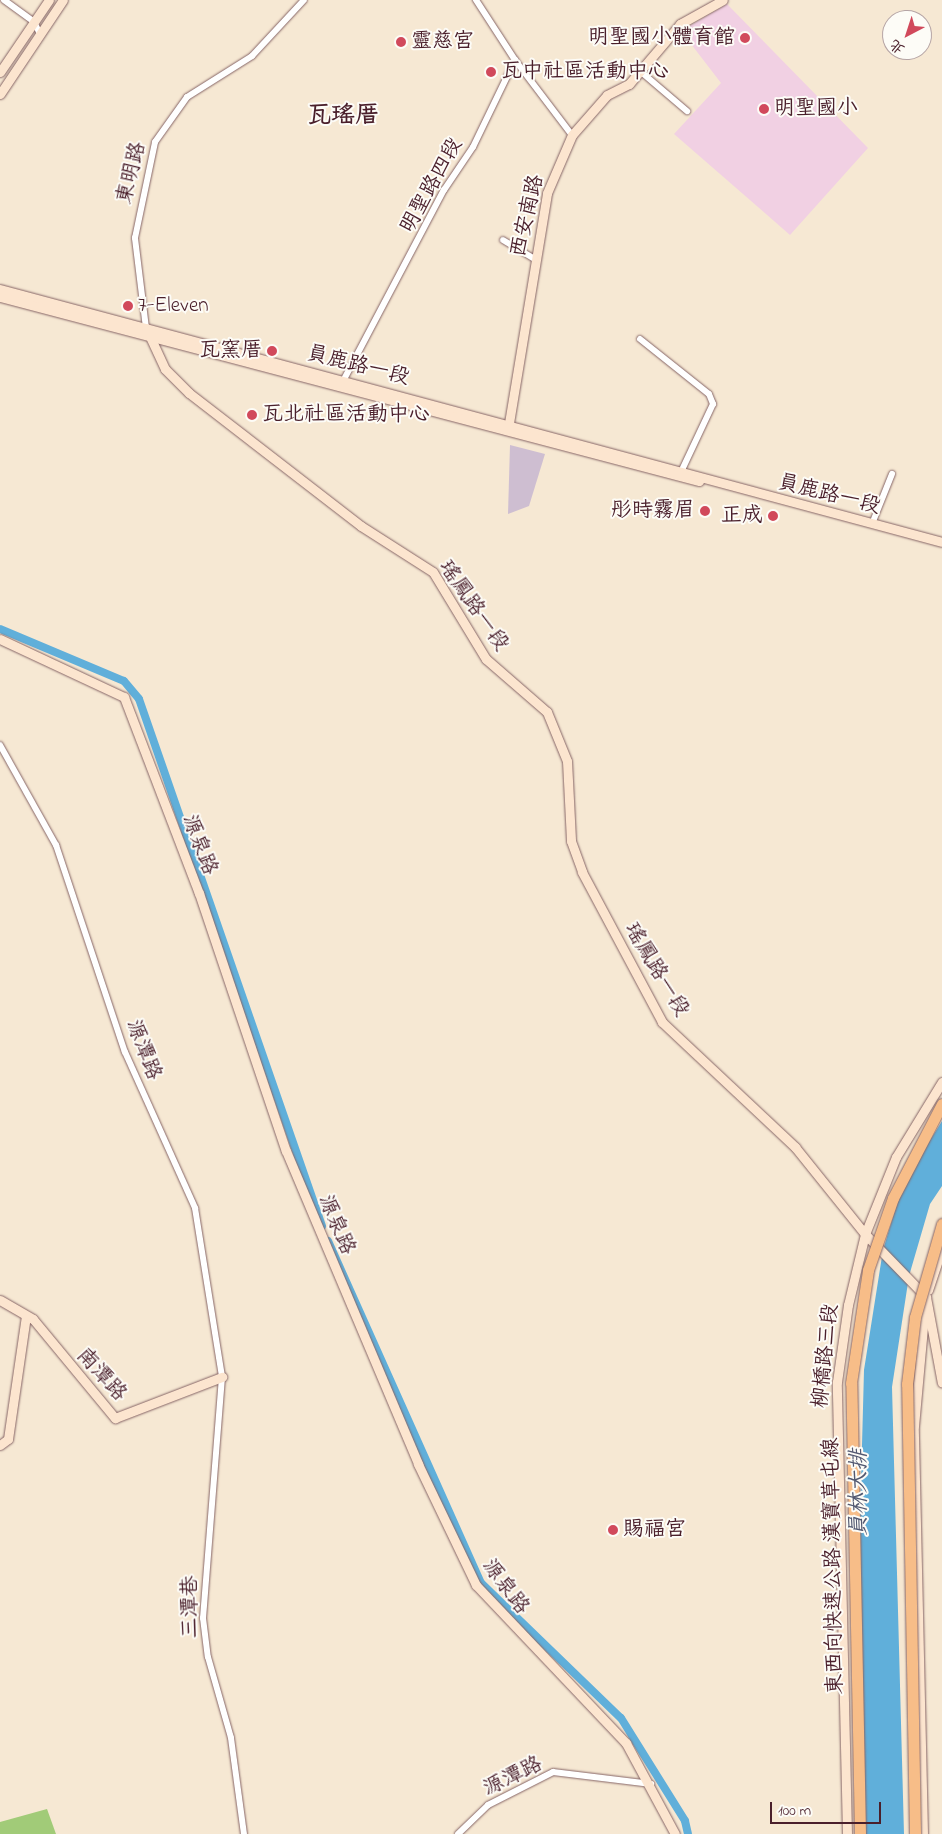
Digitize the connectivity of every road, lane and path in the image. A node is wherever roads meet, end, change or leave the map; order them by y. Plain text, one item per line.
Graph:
1 (4, 0) edge
2 (49, 0) edge
3 (63, 0) edge
4 (304, 0) edge
5 (476, 0) edge
6 (723, 0) edge
7 (34, 22) junction
8 (40, 34) junction
9 (515, 60) junction
10 (640, 71) junction
11 (0, 72) edge
12 (0, 94) edge
13 (687, 111) dead end
14 (572, 135) junction
15 (503, 240) dead end
16 (536, 260) junction
17 (0, 288) edge
18 (0, 297) edge
19 (146, 328) junction
20 (152, 339) junction
21 (640, 339) dead end
22 (341, 384) junction
23 (508, 423) junction
24 (681, 472) junction
25 (892, 474) dead end
26 (707, 482) junction
27 (872, 524) junction
28 (942, 542) edge
29 (0, 639) edge
30 (0, 745) edge
31 (942, 1082) edge
32 (942, 1104) edge
33 (942, 1224) edge
34 (865, 1234) junction
35 (942, 1248) edge
36 (926, 1297) junction
37 (0, 1300) edge
38 (26, 1316) junction
39 (222, 1377) junction
40 (942, 1383) edge
41 (0, 1445) edge
42 (651, 1784) junction
43 (244, 1834) edge
44 (458, 1834) edge
45 (675, 1834) edge
46 (847, 1834) edge
47 (860, 1834) edge
48 (915, 1834) edge
49 (923, 1834) edge

1 - 7 street
2 - 7 street
3 - 8 street
4 - 19 street, 東明路
5 - 9 street
6 - 10 street, 西安南路
7 - 8 street
7 - 11 street
8 - 12 street
9 - 14 street
9 - 22 street, 明聖路四段
10 - 13 street
10 - 14 street, 西安南路
14 - 16 street, 西安南路
15 - 16 street
16 - 23 street, 西安南路
17 - 19 street, 員鹿路一段
18 - 20 street, 員鹿路一段
19 - 20 street, 瑤鳳路一段
19 - 22 street, 員鹿路一段
20 - 22 street, 員鹿路一段
20 - 34 street, 瑤鳳路一段
21 - 24 street
22 - 23 street, 員鹿路一段
22 - 26 street, 員鹿路一段
23 - 24 street, 員鹿路一段
24 - 26 street, 員鹿路一段
25 - 27 street
26 - 27 street, 員鹿路一段
27 - 28 street, 員鹿路一段
29 - 42 street, 源泉路
30 - 39 street, 源潭路
31 - 34 street, 柳橋路三段
32 - 47 highway, 東西向快速公路 漢寶草屯線, bridge
33 - 48 highway, bridge
34 - 36 street, 瑤鳳路一段
34 - 46 street, 柳橋路三段
35 - 36 street
36 - 40 street
36 - 49 street
37 - 38 street, 南潭路
38 - 39 street, 南潭路
38 - 41 street
39 - 43 street, 三潭巷
42 - 44 street, 源潭路
42 - 45 street, 源泉路

